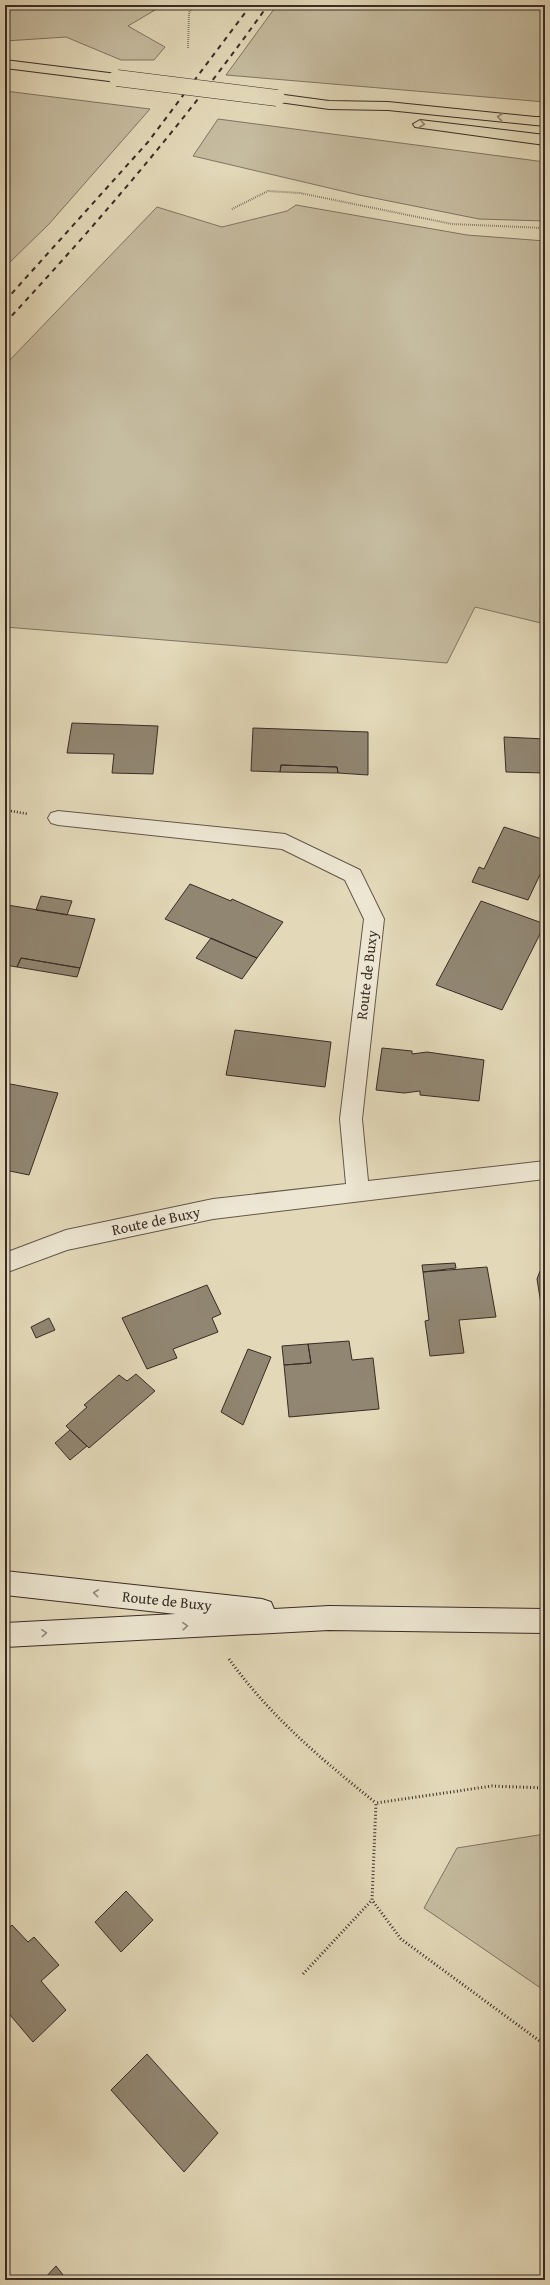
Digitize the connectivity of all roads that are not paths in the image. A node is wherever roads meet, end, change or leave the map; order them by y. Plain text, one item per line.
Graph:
1 (5, 64) edge
2 (329, 105) junction
3 (543, 121) edge
4 (545, 140) edge
5 (58, 818) dead end
6 (545, 1170) edge
7 (358, 1192) junction
8 (5, 1263) edge
9 (5, 1583) edge
10 (328, 1618) junction
11 (545, 1621) edge
12 (5, 1635) edge

1 - 2 main road, bridge
3 -> 2 main road
2 -> 4 main road
5 - 7 street, Route de Buxy
6 - 7 street, Route de Buxy
7 - 8 street, Route de Buxy
10 -> 9 street, Route de Buxy
10 - 11 street, Route de Buxy
12 -> 10 street, Route de Buxy

